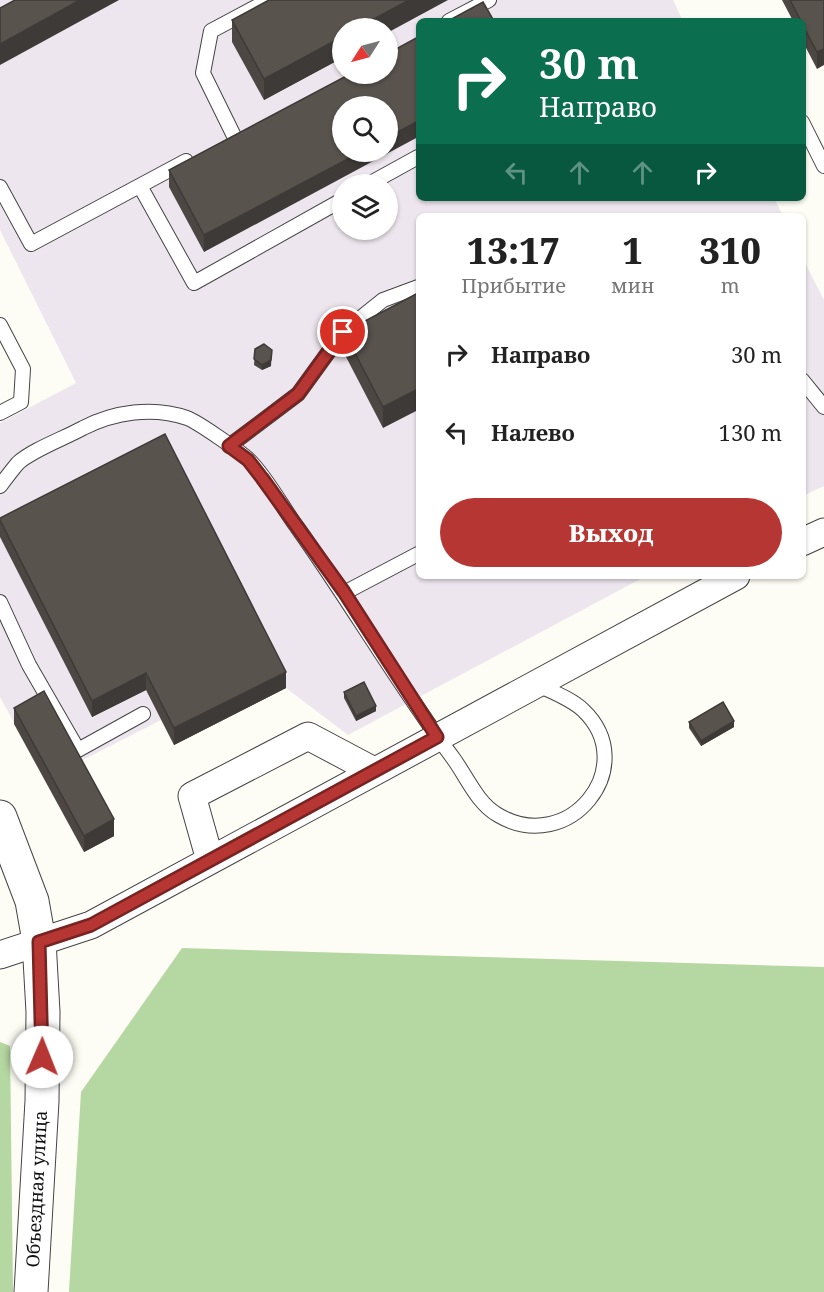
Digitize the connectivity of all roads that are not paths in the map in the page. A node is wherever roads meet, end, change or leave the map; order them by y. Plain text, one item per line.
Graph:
1 (489, 0) edge
2 (264, 1) edge
3 (455, 18) edge
4 (806, 130) edge
5 (234, 136) edge
6 (203, 152) edge
7 (416, 158) edge
8 (824, 166) edge
9 (387, 174) edge
10 (140, 186) junction
11 (0, 187) edge
12 (332, 206) edge
13 (416, 288) edge
14 (0, 324) edge
15 (806, 385) edge
16 (824, 407) edge
17 (0, 413) edge
18 (229, 446) junction
19 (0, 486) edge
20 (824, 532) edge
21 (806, 540) edge
22 (416, 555) edge
23 (729, 579) edge
24 (344, 592) junction
25 (2, 611) edge
26 (536, 684) junction
27 (143, 714) dead end
28 (437, 737) junction
29 (374, 771) junction
30 (0, 817) edge
31 (210, 860) junction
32 (39, 942) junction
33 (0, 955) edge
34 (31, 1292) edge

1 - 3 lane
2 - 5 lane
4 - 8 lane
6 - 10 lane
7 - 9 lane
10 - 11 lane
10 - 12 lane
13 - 18 lane
14 - 17 lane
15 - 16 lane
18 - 19 lane
18 - 24 lane
20 - 21 street
22 - 24 lane
23 - 26 street
24 - 28 lane
25 - 27 lane
26 - 28 street
26 - 28 lane
28 - 29 street
29 - 31 street
29 - 31 street
30 - 32 street, Объездная улица
31 - 32 street
32 - 33 street
32 - 34 street, Объездная улица

